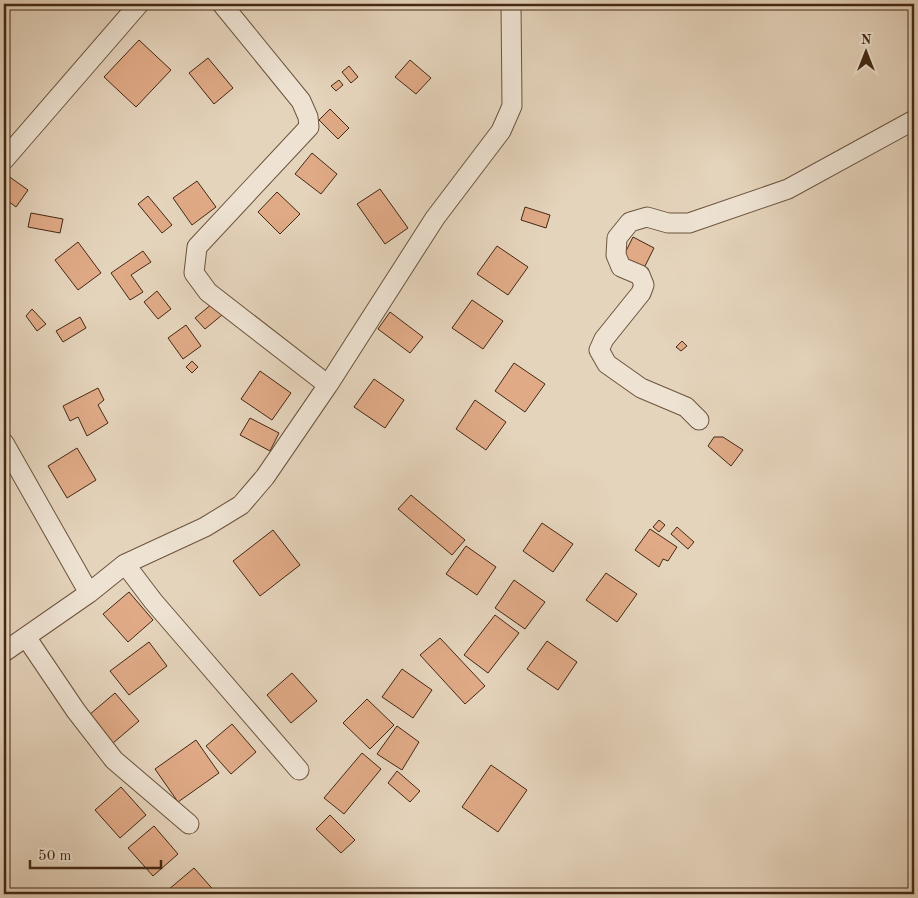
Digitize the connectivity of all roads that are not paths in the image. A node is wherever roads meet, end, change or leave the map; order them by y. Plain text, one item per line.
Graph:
1 (139, 4) edge
2 (222, 4) edge
3 (510, 4) edge
4 (914, 120) edge
5 (4, 160) edge
6 (328, 385) junction
7 (699, 420) dead end
8 (4, 443) edge
9 (125, 564) junction
10 (89, 593) junction
11 (26, 637) junction
12 (4, 652) edge
13 (299, 770) dead end
14 (189, 824) dead end

1 - 5 street
2 - 6 street
3 - 6 street
4 - 7 street
6 - 9 street
8 - 10 street
9 - 10 street
9 - 13 street
10 - 11 street
11 - 12 street
11 - 14 street

